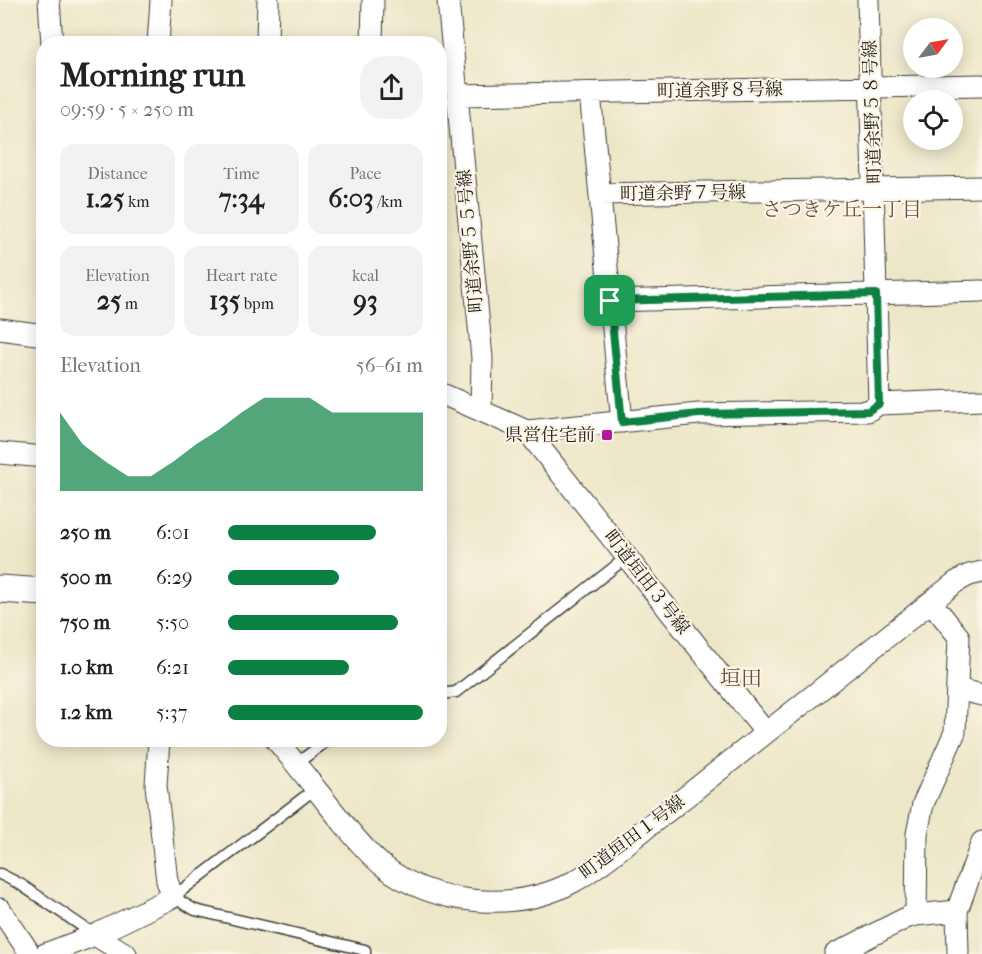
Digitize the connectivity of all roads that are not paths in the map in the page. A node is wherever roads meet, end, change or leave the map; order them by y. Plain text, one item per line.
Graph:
1 (49, 0) edge
2 (161, 0) edge
3 (268, 0) edge
4 (373, 0) edge
5 (448, 0) edge
6 (868, 0) edge
7 (51, 36) edge
8 (159, 36) edge
9 (267, 36) edge
10 (372, 36) edge
11 (982, 85) edge
12 (871, 87) junction
13 (590, 93) junction
14 (458, 95) junction
15 (982, 187) edge
16 (874, 189) junction
17 (600, 194) junction
18 (982, 291) edge
19 (876, 294) junction
20 (610, 301) junction
21 (0, 329) edge
22 (36, 334) edge
23 (447, 396) edge
24 (982, 400) edge
25 (879, 404) junction
26 (480, 410) junction
27 (622, 422) junction
28 (527, 431) junction
29 (0, 453) edge
30 (36, 457) edge
31 (627, 557) junction
32 (982, 572) edge
33 (0, 589) edge
34 (36, 591) edge
35 (931, 602) junction
36 (957, 689) junction
37 (447, 693) edge
38 (982, 695) edge
39 (766, 732) junction
40 (159, 747) edge
41 (282, 747) edge
42 (319, 747) edge
43 (296, 764) junction
44 (315, 789) junction
45 (982, 842) edge
46 (0, 874) edge
47 (173, 897) junction
48 (0, 909) edge
49 (957, 911) junction
50 (916, 915) junction
51 (95, 935) junction
52 (28, 954) edge
53 (45, 954) edge
54 (126, 954) edge
55 (365, 954) edge
56 (835, 954) edge
57 (958, 954) edge

1 - 7 street
2 - 8 street
3 - 9 street
4 - 10 street
5 - 14 street, 町道余野５５号線
6 - 12 street, 町道余野５８号線
11 - 12 street, 町道余野８号線
12 - 13 street, 町道余野８号線
12 - 16 street, 町道余野５８号線
13 - 14 street, 町道余野８号線
13 - 17 street
14 - 26 street, 町道余野５５号線
15 - 16 street, 町道余野７号線
16 - 17 street, 町道余野７号線
16 - 19 street, 町道余野５８号線
17 - 20 street
18 - 19 street
19 - 20 street
19 - 25 street, 町道余野５８号線
20 - 27 street
21 - 22 street
23 - 26 street
24 - 25 street
25 - 27 street
26 - 28 street
27 - 28 street
28 - 31 street, 町道垣田３号線
29 - 30 street
31 - 37 lane
31 - 39 street, 町道垣田３号線
32 - 35 street, 町道垣田１号線
33 - 34 street
35 - 36 street
35 - 39 street, 町道垣田１号線
36 - 38 street
36 - 50 street
39 - 44 street, 町道垣田１号線
40 - 47 street
41 - 43 street, 町道垣田１号線
42 - 43 lane
43 - 44 street, 町道垣田１号線
44 - 47 lane
45 - 49 street
46 - 51 lane
47 - 51 street
47 - 55 lane
48 - 52 street
49 - 50 street
49 - 57 street
50 - 56 street
51 - 53 street
51 - 54 street

